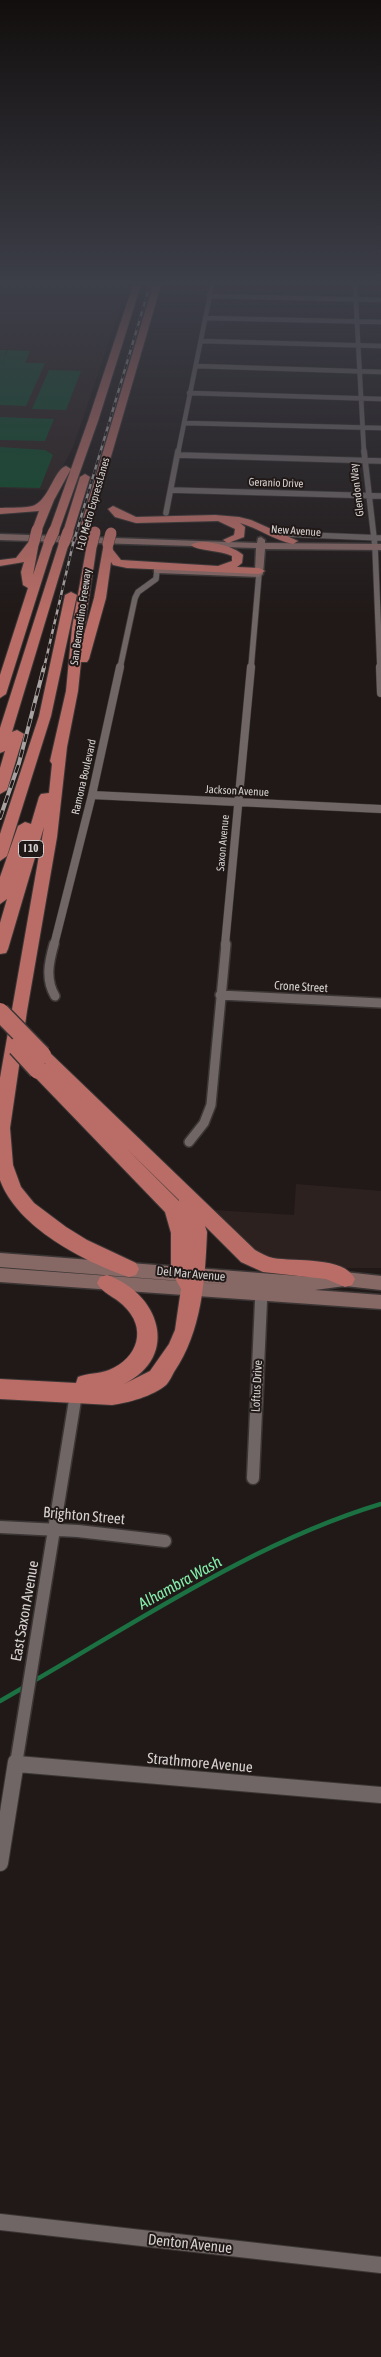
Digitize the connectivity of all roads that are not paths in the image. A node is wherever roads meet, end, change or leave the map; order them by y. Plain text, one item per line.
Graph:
1 (101, 395) edge
2 (111, 395) edge
3 (128, 395) edge
4 (133, 395) edge
5 (190, 395) edge
6 (258, 395) edge
7 (360, 395) edge
8 (360, 398) junction
9 (381, 398) edge
10 (184, 423) junction
11 (362, 428) junction
12 (381, 428) edge
13 (95, 446) dead end
14 (82, 451) junction
15 (178, 455) junction
16 (364, 460) junction
17 (381, 461) edge
18 (89, 465) dead end
19 (109, 484) dead end
20 (171, 490) junction
21 (369, 496) junction
22 (381, 496) edge
23 (109, 499) dead end
24 (49, 500) junction
25 (113, 510) junction
26 (0, 512) edge
27 (166, 513) dead end
28 (37, 530) junction
29 (0, 532) edge
30 (111, 532) junction
31 (90, 535) junction
32 (0, 537) edge
33 (289, 538) junction
34 (381, 538) edge
35 (228, 540) junction
36 (33, 543) junction
37 (262, 543) junction
38 (196, 544) junction
39 (376, 544) edge
40 (326, 545) junction
41 (107, 547) junction
42 (0, 564) edge
43 (217, 569) junction
44 (158, 570) junction
45 (27, 572) junction
46 (259, 573) junction
47 (52, 587) junction
48 (101, 591) junction
49 (31, 594) junction
50 (70, 600) junction
51 (72, 691) junction
52 (381, 693) edge
53 (0, 694) edge
54 (0, 749) edge
55 (61, 749) junction
56 (0, 790) edge
57 (92, 795) junction
58 (238, 802) junction
59 (381, 809) edge
60 (0, 856) edge
61 (0, 899) edge
62 (0, 949) edge
63 (220, 995) junction
64 (55, 996) dead end
65 (381, 1003) edge
66 (0, 1012) edge
67 (0, 1030) edge
68 (40, 1062) junction
69 (189, 1142) dead end
70 (184, 1194) junction
71 (0, 1260) edge
72 (129, 1269) junction
73 (0, 1275) edge
74 (189, 1279) junction
75 (345, 1280) junction
76 (107, 1283) junction
77 (381, 1283) edge
78 (261, 1294) junction
79 (381, 1302) edge
80 (0, 1379) edge
81 (0, 1389) edge
82 (76, 1394) junction
83 (253, 1478) dead end
84 (0, 1527) edge
85 (55, 1529) junction
86 (164, 1541) dead end
87 (17, 1764) junction
88 (381, 1795) edge
89 (0, 1863) edge
90 (0, 2222) edge
91 (381, 2265) edge

1 - 14 highway
2 - 13 highway, I-10 Metro ExpressLanes
3 - 31 highway, I-10 Metro ExpressLanes
4 - 19 highway
5 - 10 street
6 - 8 street
7 - 8 street, Glendon Way
8 - 9 street
8 - 11 street, Glendon Way
10 - 11 street
10 - 15 street
11 - 12 street
11 - 16 street, Glendon Way
14 - 24 highway
14 - 49 highway, bridge
15 - 16 street
15 - 20 street
16 - 17 street
16 - 21 street, Glendon Way
18 - 47 highway, I-10 Metro ExpressLanes, bridge
20 - 21 street, Geranio Drive
20 - 27 street
21 - 22 street, Geranio Drive
21 - 39 street, Glendon Way
23 - 25 highway
24 - 26 highway
24 - 28 highway
25 - 30 highway
25 - 33 highway
26 - 28 highway
28 - 36 highway, bridge
29 - 35 main road, New Avenue
30 - 35 highway
30 - 41 highway, bridge
31 - 50 highway, I-10 Metro ExpressLanes
31 - 51 highway, San Bernardino Freeway / I 10
32 - 38 main road, New Avenue
33 - 37 main road, New Avenue
33 - 39 street
33 - 40 main road, New Avenue
34 - 39 street
35 - 37 main road, New Avenue
36 - 42 highway
36 - 45 highway
37 - 38 main road, New Avenue
37 - 40 main road, New Avenue
37 - 46 main road, Saxon Avenue
38 - 43 highway
39 - 40 main road
39 - 52 street, Glendon Way
41 - 43 highway
41 - 48 highway
42 - 45 highway
43 - 46 highway
44 - 46 main road
44 - 48 highway
44 - 57 street, Ramona Boulevard
45 - 49 highway
46 - 58 street, Saxon Avenue
47 - 54 highway, I-10 Metro ExpressLanes
47 - 56 highway
48 - 51 highway
49 - 53 highway
50 - 60 highway
50 - 61 highway, I-10 Metro ExpressLanes
51 - 55 highway, San Bernardino Freeway / I 10
55 - 62 highway, San Bernardino Freeway / I 10
55 - 72 highway
57 - 58 street, Jackson Avenue
57 - 64 street, Ramona Boulevard
58 - 59 street, Jackson Avenue
58 - 63 street, Saxon Avenue
63 - 65 street, Crone Street
63 - 69 street, Saxon Avenue
66 - 68 highway, bridge
67 - 68 highway, bridge
68 - 70 highway
68 - 74 highway
70 - 74 highway
70 - 75 highway
71 - 72 main road, Del Mar Avenue
72 - 74 main road, Del Mar Avenue
73 - 76 main road, Del Mar Avenue
74 - 75 main road, Del Mar Avenue
74 - 76 main road, Del Mar Avenue
74 - 78 main road, Del Mar Avenue
74 - 82 highway
75 - 77 main road, Del Mar Avenue
76 - 80 highway
78 - 79 main road, Del Mar Avenue
78 - 83 street, Loftus Drive
81 - 82 highway
82 - 85 street, East Saxon Avenue
84 - 85 street, Brighton Street
85 - 86 street, Brighton Street
85 - 87 street, East Saxon Avenue
87 - 88 street, Strathmore Avenue
87 - 89 street, East Saxon Avenue
90 - 91 street, Denton Avenue

